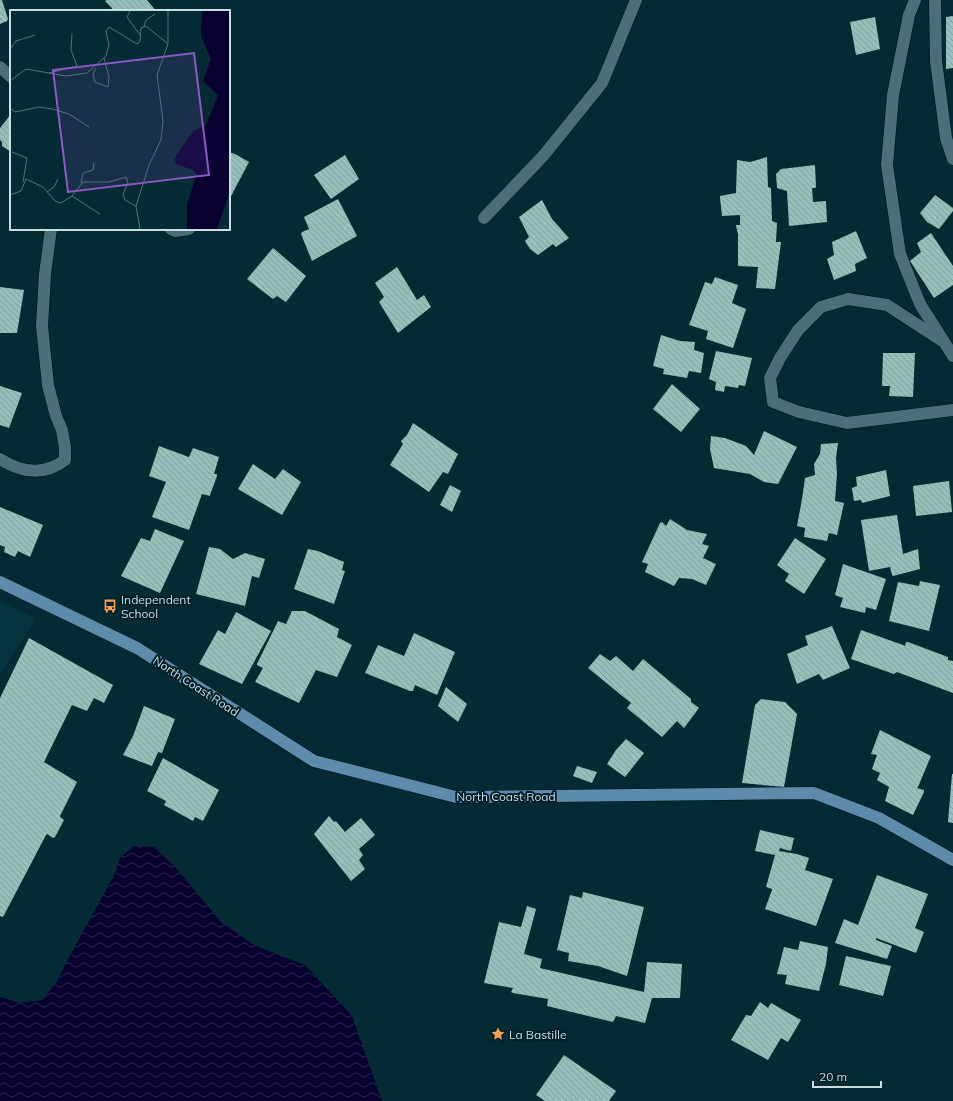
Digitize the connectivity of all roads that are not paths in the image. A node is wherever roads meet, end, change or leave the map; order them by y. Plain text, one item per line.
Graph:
1 (636, 0) edge
2 (915, 0) edge
3 (935, 0) edge
4 (0, 67) edge
5 (10, 76) edge
6 (953, 159) edge
7 (484, 218) dead end
8 (51, 230) edge
9 (172, 230) edge
10 (185, 230) edge
11 (944, 342) junction
12 (953, 356) edge
13 (953, 410) edge
14 (0, 459) edge
15 (0, 582) edge
16 (953, 860) edge

1 - 7 street
2 - 11 street
3 - 6 street
4 - 5 street
8 - 14 street
9 - 10 street
11 - 12 street
11 - 13 street
15 - 16 main road, North Coast Road

